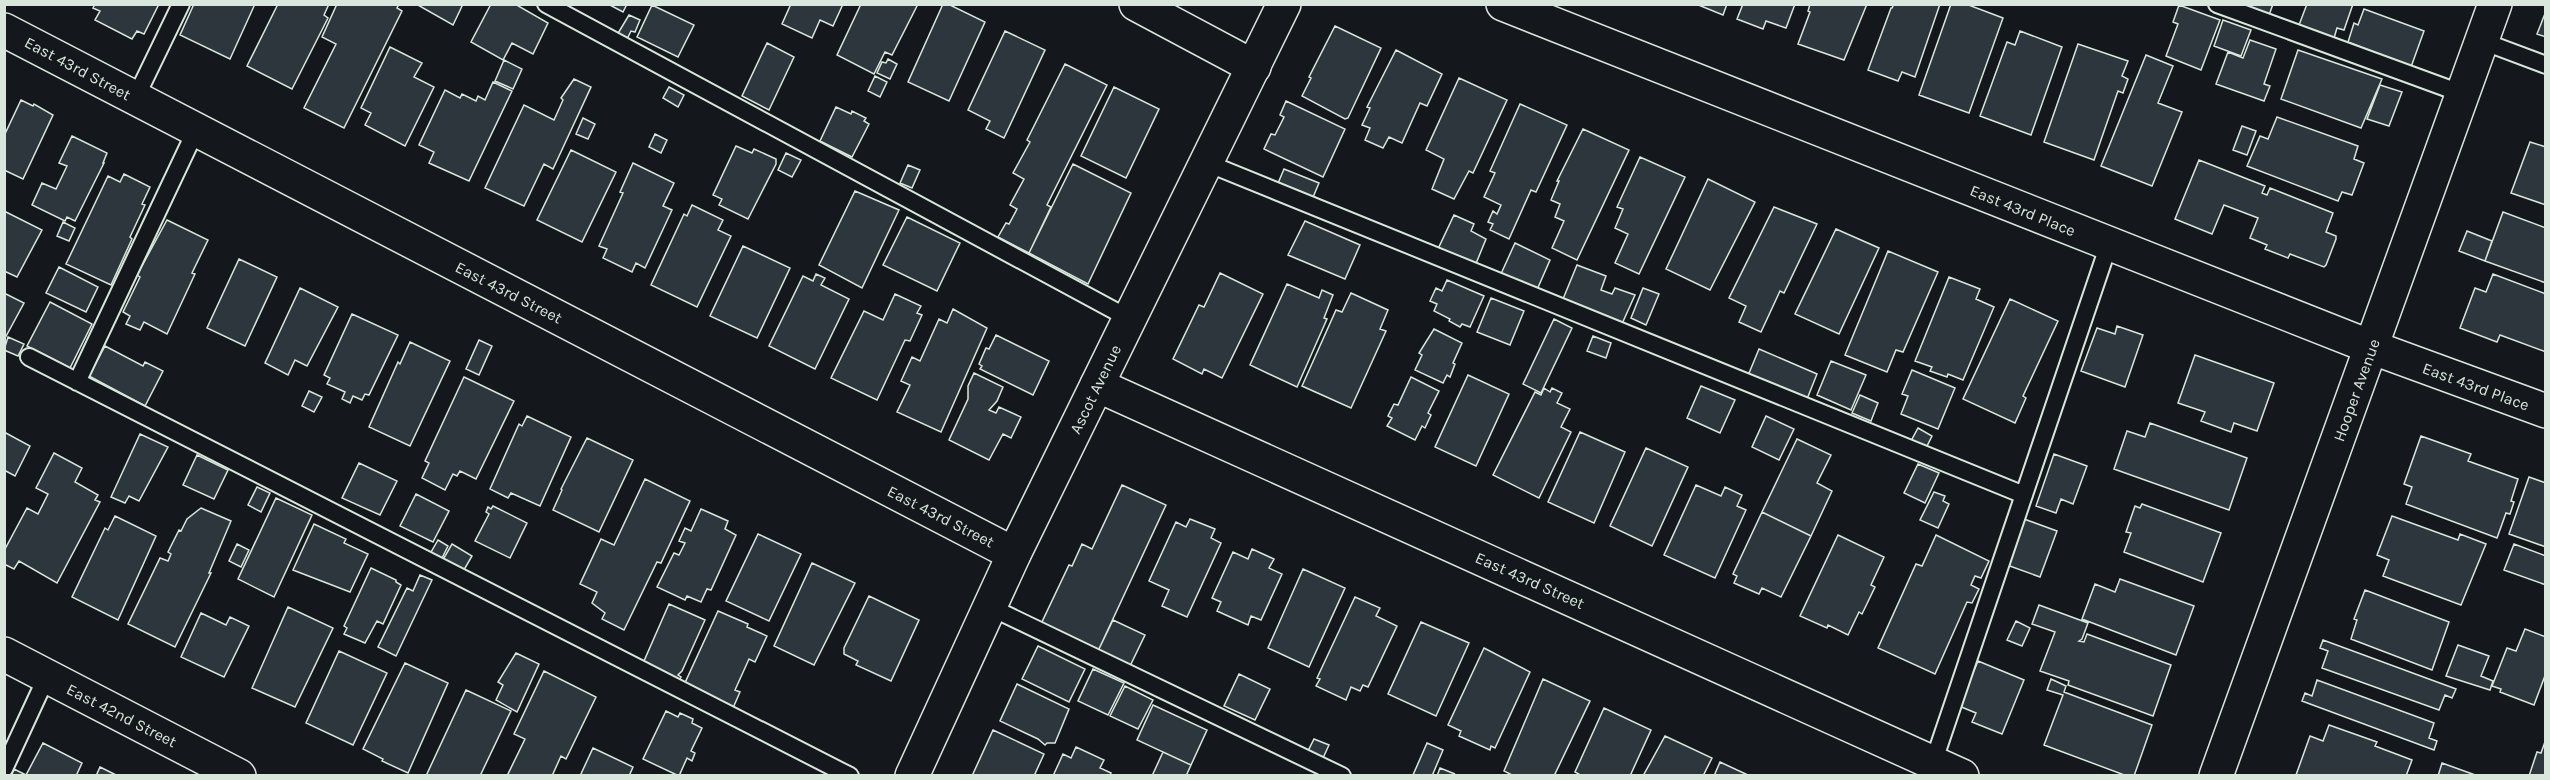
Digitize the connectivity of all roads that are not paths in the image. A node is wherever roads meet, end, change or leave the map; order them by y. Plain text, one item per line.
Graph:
1 (181, 4) edge
2 (546, 4) edge
3 (1136, 4) edge
4 (1284, 4) edge
5 (1503, 4) edge
6 (2217, 4) edge
7 (2495, 4) edge
8 (4, 30) edge
9 (2482, 41) junction
10 (2546, 65) edge
11 (1254, 67) junction
12 (2463, 94) junction
13 (135, 99) junction
14 (196, 130) junction
15 (1207, 163) junction
16 (2109, 244) junction
17 (1130, 319) junction
18 (2371, 347) junction
19 (29, 357) dead end
20 (77, 382) junction
21 (1097, 385) junction
22 (2546, 411) edge
23 (2024, 495) junction
24 (1014, 554) junction
25 (990, 607) junction
26 (4, 654) edge
27 (47, 676) junction
28 (4, 769) edge
29 (1931, 769) edge
30 (239, 776) edge
31 (850, 776) edge
32 (912, 776) edge
33 (1342, 776) edge
34 (1962, 776) edge
35 (2216, 776) edge

1 - 13 lane
2 - 17 lane
3 - 11 street
4 - 11 street, Ascot Avenue
5 - 16 street, East 43rd Place
6 - 12 lane
7 - 9 street, Hooper Avenue
8 - 13 street, East 43rd Street
9 - 10 lane
9 - 12 street, Hooper Avenue
11 - 15 street, Ascot Avenue
12 - 18 street, Hooper Avenue
13 - 14 street, East 43rd Street
14 - 20 lane
14 - 24 street, East 43rd Street
15 - 17 street, Ascot Avenue
15 - 23 lane
16 - 18 street, East 43rd Place
16 - 23 lane
17 - 21 street, Ascot Avenue
18 - 22 street, East 43rd Place
18 - 35 street, Hooper Avenue
19 - 20 lane
20 - 31 lane
21 - 24 street, Ascot Avenue
21 - 29 street, East 43rd Street
23 - 29 lane
24 - 25 street, Ascot Avenue
25 - 32 street, Ascot Avenue
25 - 33 lane
26 - 27 street, East 42nd Street
27 - 28 lane
27 - 30 street, East 42nd Street
29 - 34 street, East 43rd Street

